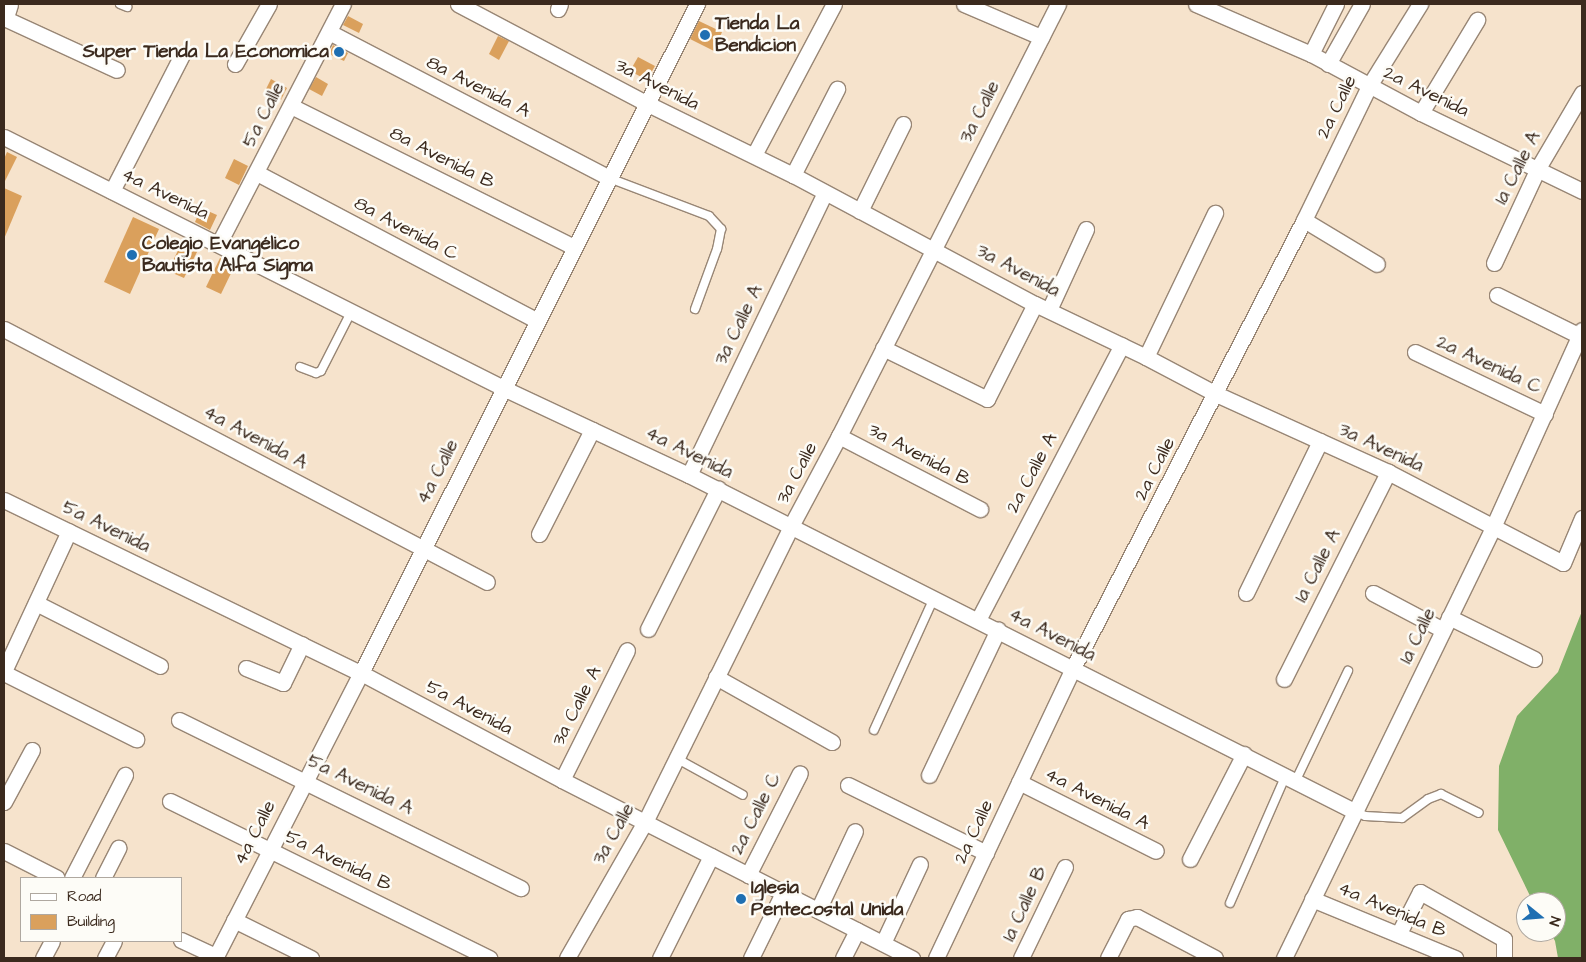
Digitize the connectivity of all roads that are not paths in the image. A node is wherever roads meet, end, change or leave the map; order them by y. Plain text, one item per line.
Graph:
1 (8, 4) edge
2 (269, 4) edge
3 (343, 4) edge
4 (458, 4) edge
5 (697, 4) edge
6 (834, 4) edge
7 (964, 4) edge
8 (1058, 4) edge
9 (1196, 4) edge
10 (1336, 4) edge
11 (1362, 4) edge
12 (1420, 4) edge
13 (4, 18) edge
14 (1477, 20) dead end
15 (329, 32) junction
16 (1041, 37) junction
17 (1311, 54) junction
18 (182, 55) dead end
19 (235, 64) dead end
20 (1328, 64) junction
21 (117, 70) dead end
22 (1369, 86) junction
23 (837, 89) dead end
24 (1582, 93) edge
25 (646, 103) junction
26 (291, 106) junction
27 (1421, 113) junction
28 (903, 124) dead end
29 (4, 137) edge
30 (754, 155) junction
31 (1538, 168) junction
32 (257, 173) junction
33 (793, 175) junction
34 (609, 178) junction
35 (112, 191) junction
36 (1582, 191) edge
37 (825, 193) junction
38 (860, 211) junction
39 (1215, 213) dead end
40 (1304, 220) junction
41 (1086, 229) dead end
42 (219, 243) junction
43 (574, 247) junction
44 (933, 248) junction
45 (1494, 263) dead end
46 (1377, 264) dead end
47 (1497, 294) dead end
48 (1042, 307) junction
49 (695, 309) dead end
50 (351, 312) junction
51 (536, 320) junction
52 (4, 329) edge
53 (1581, 333) edge
54 (1122, 345) junction
55 (883, 348) junction
56 (1415, 352) dead end
57 (1146, 357) junction
58 (300, 367) dead end
59 (503, 388) junction
60 (1216, 394) junction
61 (1545, 414) junction
62 (592, 430) junction
63 (839, 436) junction
64 (1320, 441) junction
65 (1388, 472) junction
66 (689, 475) junction
67 (718, 489) junction
68 (4, 500) edge
69 (980, 509) dead end
70 (1582, 518) edge
71 (791, 526) junction
72 (1494, 526) junction
73 (69, 531) junction
74 (539, 534) dead end
75 (422, 549) junction
76 (487, 582) dead end
77 (1246, 593) dead end
78 (1373, 593) dead end
79 (934, 598) junction
80 (36, 603) junction
81 (978, 620) junction
82 (1446, 624) junction
83 (648, 629) dead end
84 (998, 630) junction
85 (302, 644) junction
86 (627, 650) dead end
87 (1534, 659) dead end
88 (160, 666) dead end
89 (246, 668) dead end
90 (1073, 668) junction
91 (1348, 671) dead end
92 (4, 672) edge
93 (361, 673) junction
94 (716, 677) junction
95 (1284, 679) dead end
96 (179, 720) dead end
97 (874, 730) dead end
98 (136, 739) dead end
99 (832, 742) dead end
100 (32, 750) dead end
101 (1244, 754) junction
102 (675, 760) junction
103 (800, 773) dead end
104 (929, 775) dead end
105 (125, 776) dead end
106 (1291, 778) junction
107 (304, 780) junction
108 (562, 780) junction
109 (1019, 782) junction
110 (848, 786) dead end
111 (742, 794) dead end
112 (170, 801) dead end
113 (4, 802) edge
114 (1354, 811) junction
115 (1479, 813) dead end
116 (645, 822) junction
117 (855, 831) dead end
118 (118, 848) dead end
119 (269, 849) junction
120 (4, 851) edge
121 (1156, 851) dead end
122 (986, 854) junction
123 (711, 856) junction
124 (1190, 859) dead end
125 (920, 864) dead end
126 (1065, 867) dead end
127 (748, 874) junction
128 (55, 877) edge
129 (73, 877) edge
130 (104, 877) edge
131 (521, 888) dead end
132 (783, 893) junction
133 (1312, 898) junction
134 (1230, 903) dead end
135 (818, 910) junction
136 (234, 920) junction
137 (857, 930) junction
138 (1399, 933) junction
139 (182, 940) edge
140 (51, 942) edge
141 (113, 942) edge
142 (883, 943) junction
143 (215, 957) edge
144 (43, 958) edge
145 (105, 958) edge
146 (312, 958) edge
147 (489, 958) edge
148 (567, 958) edge
149 (660, 958) edge
150 (751, 958) edge
151 (843, 958) edge
152 (912, 958) edge
153 (936, 958) edge
154 (1021, 958) edge
155 (1108, 958) edge
156 (1215, 958) edge
157 (1284, 958) edge
158 (1455, 958) edge
159 (1504, 958) edge

1 - 13 street
2 - 19 street
3 - 15 street, 5a Calle
4 - 25 street, 3a Avenida
5 - 25 street, 4a Calle
6 - 30 street
7 - 16 street
8 - 16 street, 3a Calle
9 - 17 street, 2a Avenida
10 - 17 street
11 - 20 street
12 - 22 street, 2a Calle
13 - 21 street
14 - 27 street
15 - 26 street, 5a Calle
15 - 34 street, 8a Avenida A
16 - 44 street, 3a Calle
17 - 20 street, 2a Avenida
18 - 35 street
20 - 22 street, 2a Avenida
22 - 27 street, 2a Avenida
22 - 40 street, 2a Calle
23 - 33 street
24 - 31 street, 1a Calle A
25 - 30 street, 3a Avenida
25 - 34 street, 4a Calle
26 - 32 street, 5a Calle
26 - 43 street, 8a Avenida B
27 - 31 street, 2a Avenida
28 - 38 street
29 - 35 street, 4a Avenida
30 - 33 street, 3a Avenida
31 - 36 street, 2a Avenida
31 - 45 street, 1a Calle A
32 - 42 street, 5a Calle
32 - 51 street, 8a Avenida C
33 - 37 street, 3a Avenida
34 - 43 street, 4a Calle
34 - 49 lane
35 - 42 street, 4a Avenida
37 - 38 street, 3a Avenida
37 - 66 street, 3a Calle A
38 - 44 street, 3a Avenida
39 - 57 street
40 - 46 street
40 - 60 street, 2a Calle
41 - 48 street
42 - 50 street, 4a Avenida
43 - 51 street, 4a Calle
44 - 48 street, 3a Avenida
44 - 55 street, 3a Calle
47 - 53 street
48 - 54 street, 3a Avenida
48 - 55 street
50 - 58 lane
50 - 59 street, 4a Avenida
51 - 59 street, 4a Calle
52 - 75 street, 4a Avenida A
53 - 61 street, 1a Calle
54 - 57 street, 3a Avenida
54 - 81 street, 2a Calle A
55 - 63 street, 3a Calle
56 - 61 street, 2a Avenida C
57 - 60 street, 3a Avenida
59 - 62 street, 4a Avenida
59 - 75 street, 4a Calle
60 - 64 street, 3a Avenida
60 - 90 street, 2a Calle
61 - 72 street, 1a Calle
62 - 66 street, 4a Avenida
62 - 74 street
63 - 69 street, 3a Avenida B
63 - 71 street, 3a Calle
64 - 65 street, 3a Avenida
64 - 77 street
65 - 72 street, 3a Avenida
65 - 95 street, 1a Calle A
66 - 67 street, 4a Avenida
67 - 71 street, 4a Avenida
67 - 83 street
68 - 73 street, 5a Avenida
70 - 72 street, 3a Avenida
71 - 79 street, 4a Avenida
71 - 94 street, 3a Calle
72 - 82 street, 1a Calle
73 - 80 street
73 - 85 street, 5a Avenida
75 - 76 street, 4a Avenida A
75 - 93 street, 4a Calle
78 - 82 street
79 - 81 street, 4a Avenida
79 - 97 lane
80 - 88 street
80 - 92 street
81 - 84 street, 4a Avenida
82 - 87 street
82 - 114 street, 1a Calle
84 - 90 street, 4a Avenida
84 - 104 street
85 - 89 street
85 - 93 street, 5a Avenida
86 - 108 street, 3a Calle A
90 - 101 street, 4a Avenida
90 - 109 street, 2a Calle
91 - 106 lane
92 - 98 street
93 - 107 street, 4a Calle
93 - 108 street, 5a Avenida
94 - 99 street
94 - 102 street, 3a Calle
96 - 107 street, 5a Avenida A
100 - 113 street
101 - 106 street, 4a Avenida
101 - 124 street
102 - 111 lane
102 - 116 street, 3a Calle
103 - 127 street, 2a Calle C
105 - 129 street
106 - 114 street, 4a Avenida
106 - 134 lane
107 - 119 street, 4a Calle
107 - 131 street, 5a Avenida A
108 - 116 street, 5a Avenida
109 - 121 street, 4a Avenida A
109 - 122 street, 2a Calle
110 - 122 street
112 - 119 street, 5a Avenida B
114 - 115 lane
114 - 133 street, 1a Calle
116 - 123 street, 5a Avenida
116 - 148 street, 3a Calle
117 - 135 street
118 - 130 street
119 - 136 street, 4a Calle
119 - 147 street, 5a Avenida B
120 - 128 street
122 - 153 street, 2a Calle
123 - 127 street, 5a Avenida
123 - 149 street, 2a Calle C
125 - 142 street
126 - 154 street, 1a Calle B
127 - 132 street, 5a Avenida
132 - 135 street, 5a Avenida
132 - 150 street
133 - 138 street, 4a Avenida B
133 - 157 street, 1a Calle
135 - 137 street, 5a Avenida
136 - 143 street, 4a Calle
136 - 146 street
137 - 142 street, 5a Avenida
137 - 151 street
138 - 158 street, 4a Avenida B
138 - 159 street
139 - 143 street
140 - 144 street
141 - 145 street
142 - 152 street, 5a Avenida
155 - 156 street

